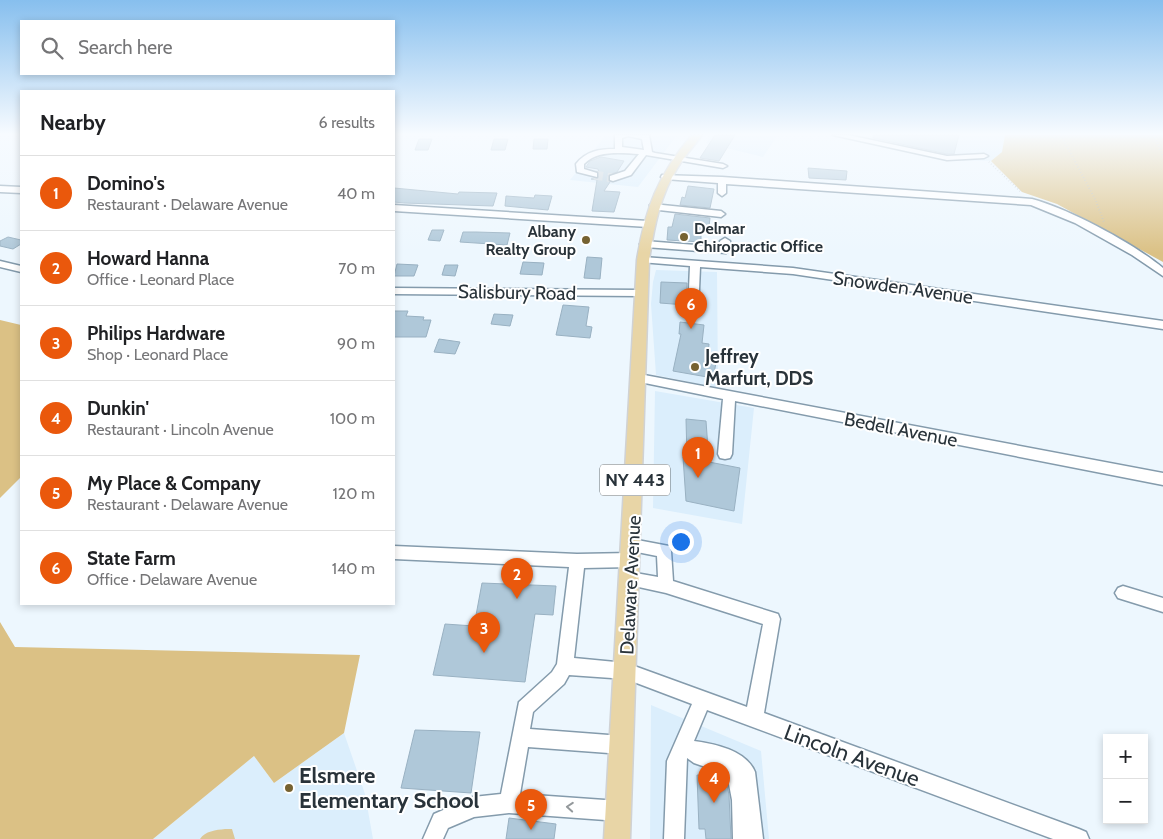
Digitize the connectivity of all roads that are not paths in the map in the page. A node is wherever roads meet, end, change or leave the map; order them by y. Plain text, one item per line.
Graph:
1 (627, 174) edge
2 (667, 174) edge
3 (665, 177) junction
4 (613, 178) tunnel mouth
5 (722, 180) junction
6 (0, 189) edge
7 (20, 190) edge
8 (722, 193) dead end
9 (653, 207) junction
10 (395, 208) edge
11 (721, 214) dead end
12 (648, 224) junction
13 (725, 241) dead end
14 (644, 252) junction
15 (0, 264) edge
16 (695, 264) junction
17 (20, 269) edge
18 (1163, 273) edge
19 (395, 291) edge
20 (640, 293) junction
21 (693, 312) dead end
22 (1163, 325) edge
23 (639, 378) junction
24 (730, 396) junction
25 (725, 454) dead end
26 (1163, 479) edge
27 (395, 552) edge
28 (632, 553) junction
29 (577, 560) junction
30 (630, 579) junction
31 (666, 586) junction
32 (1123, 593) dead end
33 (1163, 604) edge
34 (565, 666) junction
35 (626, 671) junction
36 (702, 700) junction
37 (754, 719) junction
38 (520, 737) junction
39 (622, 745) junction
40 (682, 748) junction
41 (509, 803) junction
42 (619, 811) junction
43 (433, 839) edge
44 (617, 839) edge
45 (674, 839) edge
46 (743, 839) edge
47 (753, 839) edge
48 (1079, 839) edge

1 - 4 street
2 - 3 main road, Delaware Avenue / NY 443
3 - 5 street
3 - 9 main road, Delaware Avenue / NY 443
5 - 8 street
5 - 18 street
6 - 7 street
9 - 11 street
9 - 12 main road, Delaware Avenue / NY 443
10 - 12 street
12 - 14 main road, Delaware Avenue / NY 443
13 - 14 street
14 - 16 street, Snowden Avenue
14 - 20 main road, Delaware Avenue / NY 443
15 - 17 street
16 - 21 street
16 - 22 street, Snowden Avenue
19 - 20 street, Salisbury Road
20 - 23 main road, Delaware Avenue / NY 443
23 - 24 street, Bedell Avenue
23 - 28 main road, Delaware Avenue / NY 443
24 - 25 street
24 - 26 street, Bedell Avenue
27 - 29 street
28 - 29 street
28 - 30 main road, Delaware Avenue / NY 443
28 - 31 street
29 - 34 street
30 - 31 street
30 - 35 main road, Delaware Avenue / NY 443
31 - 37 street
32 - 33 street
34 - 35 street, Lincoln Avenue
34 - 38 street
35 - 36 street, Lincoln Avenue
35 - 39 main road, Delaware Avenue / NY 443
36 - 37 street, Lincoln Avenue
36 - 40 street
37 - 48 street, Lincoln Avenue
38 - 39 street
38 - 41 street
39 - 42 main road, Delaware Avenue / NY 443
40 - 45 street
40 - 46 street
40 - 47 street
42 -> 41 street
41 - 43 street
42 - 44 main road, Delaware Avenue / NY 443

